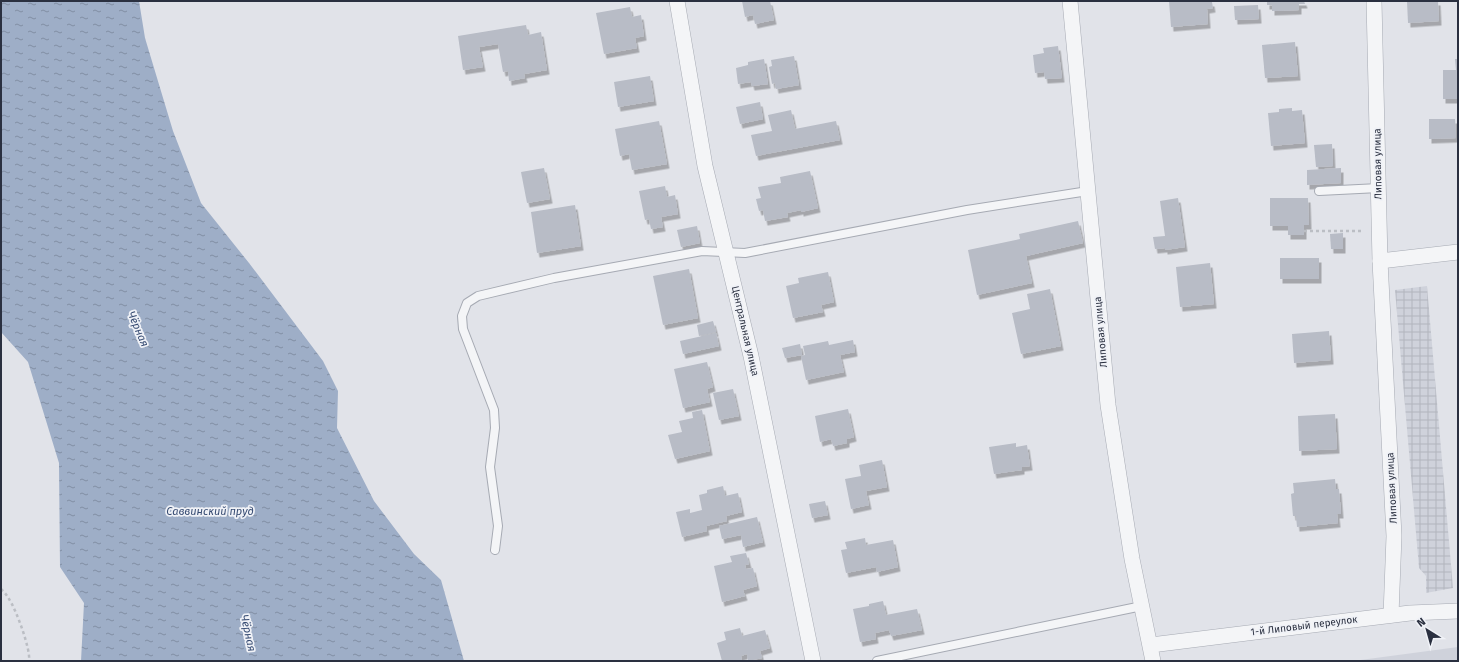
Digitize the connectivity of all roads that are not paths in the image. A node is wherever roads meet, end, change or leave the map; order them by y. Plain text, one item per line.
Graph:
1 (677, 1) edge
2 (1070, 1) edge
3 (1374, 1) edge
4 (1379, 188) junction
5 (1319, 191) dead end
6 (1088, 192) junction
7 (726, 252) junction
8 (1458, 252) edge
9 (1380, 261) junction
10 (495, 550) dead end
11 (1142, 606) junction
12 (1458, 612) edge
13 (1391, 615) junction
14 (1151, 646) junction
15 (813, 661) edge
16 (877, 661) edge
17 (1153, 661) edge

1 - 7 street, Центральная улица
2 - 6 street, Липовая улица
3 - 4 street, Липовая улица
4 - 5 lane
4 - 9 street, Липовая улица
6 - 7 lane
6 - 11 street, Липовая улица
7 - 10 lane
7 - 15 street, Центральная улица
8 - 9 street
9 - 13 street, Липовая улица
11 - 14 street, Липовая улица
11 - 16 lane
12 - 13 street, 1-й Липовый переулок
13 - 14 street, 1-й Липовый переулок
14 - 17 street, Липовая улица

